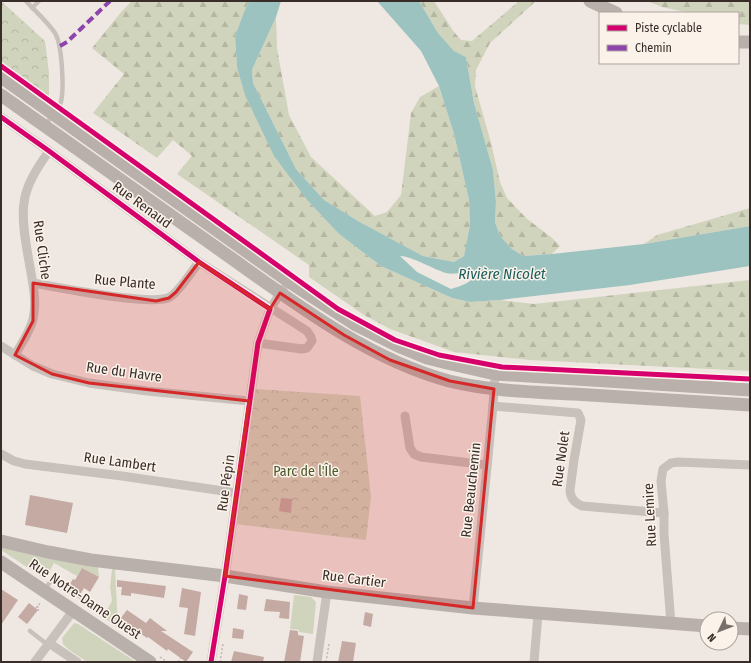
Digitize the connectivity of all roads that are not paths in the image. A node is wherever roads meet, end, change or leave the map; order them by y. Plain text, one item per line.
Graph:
1 (26, 1) edge
2 (39, 1) edge
3 (590, 1) edge
4 (32, 8) junction
5 (614, 12) edge
6 (739, 42) edge
7 (750, 42) edge
8 (1, 77) edge
9 (1, 95) edge
10 (54, 114) junction
11 (1, 117) edge
12 (44, 126) junction
13 (49, 151) junction
14 (199, 262) junction
15 (288, 282) junction
16 (33, 283) junction
17 (280, 293) junction
18 (270, 309) junction
19 (258, 343) junction
20 (1, 346) edge
21 (15, 355) junction
22 (495, 374) junction
23 (494, 389) junction
24 (750, 390) edge
25 (250, 401) junction
26 (750, 405) edge
27 (494, 406) junction
28 (405, 416) dead end
29 (1, 454) edge
30 (487, 465) junction
31 (750, 465) edge
32 (750, 474) edge
33 (236, 493) junction
34 (664, 513) junction
35 (1, 541) edge
36 (1, 563) edge
37 (225, 576) junction
38 (68, 589) dead end
39 (327, 592) junction
40 (42, 596) junction
41 (79, 596) dead end
42 (473, 608) junction
43 (98, 609) dead end
44 (73, 611) junction
45 (538, 614) junction
46 (671, 624) junction
47 (699, 626) edge
48 (739, 628) edge
49 (750, 629) edge
50 (30, 631) dead end
51 (49, 644) junction
52 (35, 662) edge
53 (77, 662) edge
54 (150, 662) edge
55 (211, 662) edge
56 (317, 662) edge
57 (534, 662) edge

1 - 4 lane
2 - 4 lane
3 - 5 main road
4 - 10 lane
6 - 7 main road
8 - 10 main road
9 - 12 main road
10 - 12 lane
10 - 15 main road
11 - 13 street, Rue Renaud
12 - 17 main road
13 - 14 street, Rue Renaud
13 - 16 street, Rue Cliche
14 - 16 street, Rue Plante
14 - 18 street, Rue Renaud
15 - 17 street, Rue Pépin
15 - 22 main road
16 - 21 street, Rue Cliche
17 - 18 street, Rue Pépin
17 - 23 main road
18 - 19 street, Rue Pépin
18 - 19 street, Rue Renaud
19 - 25 street, Rue Pépin
20 - 21 street, Rue du Havre
21 - 25 street, Rue du Havre
22 - 23 street, Rue Beauchemin
22 - 24 main road
23 - 26 main road
23 - 27 street, Rue Beauchemin
25 - 33 street, Rue Pépin
27 - 30 street, Rue Beauchemin
27 - 34 street, Rue Nolet
28 - 30 street
29 - 33 street, Rue Lambert
30 - 42 street, Rue Beauchemin
31 - 32 street
31 - 34 street, Rue Lemire
33 - 37 street, Rue Pépin
34 - 46 street, Rue Lemire
35 - 37 main road, Rue Cartier
36 - 40 main road, Rue Notre-Dame Ouest
37 - 39 main road, Rue Cartier
37 - 55 street, Rue Pépin
38 - 40 lane
39 - 42 main road, Rue Cartier
39 - 56 street
40 - 44 main road, Rue Notre-Dame Ouest
41 - 43 lane
42 - 45 main road, Rue Cartier
44 - 51 street
44 - 54 main road, Rue Notre-Dame Ouest
45 - 46 main road, Rue Cartier
45 - 57 street
46 - 47 main road, Rue Cartier
48 - 49 main road
50 - 51 lane
51 - 52 street
51 - 53 street

